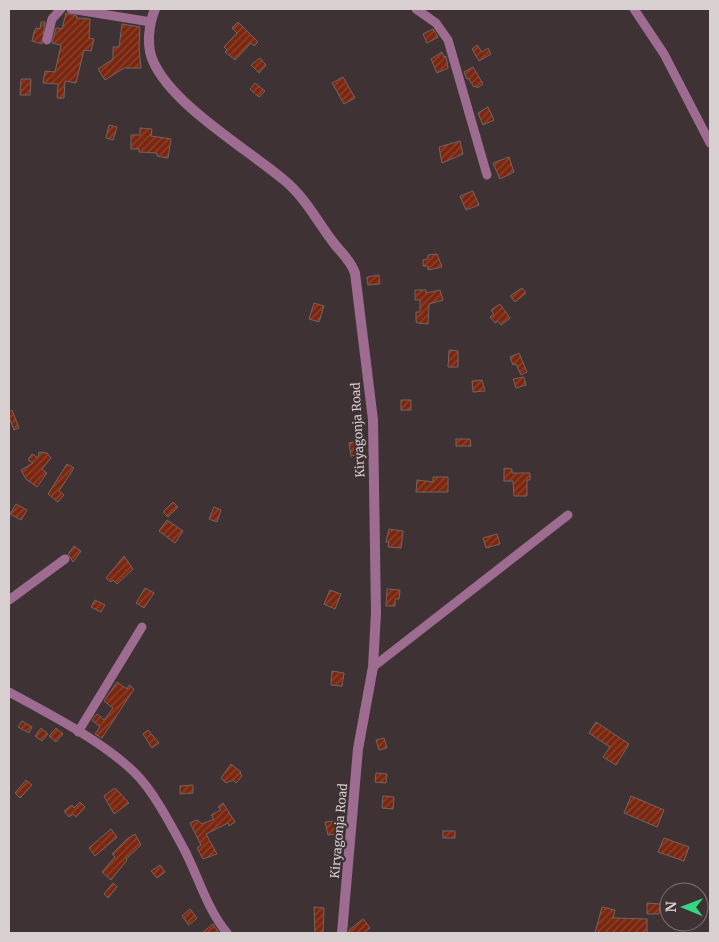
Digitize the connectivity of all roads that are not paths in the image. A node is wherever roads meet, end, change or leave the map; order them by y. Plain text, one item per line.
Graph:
1 (60, 9) edge
2 (72, 9) edge
3 (154, 9) edge
4 (416, 9) edge
5 (634, 9) edge
6 (151, 22) junction
7 (47, 40) dead end
8 (710, 143) edge
9 (487, 175) dead end
10 (568, 515) dead end
11 (65, 559) dead end
12 (9, 600) edge
13 (142, 627) dead end
14 (373, 667) junction
15 (9, 692) edge
16 (78, 732) junction
17 (227, 933) edge
18 (342, 933) edge

1 - 7 street
2 - 6 street
3 - 6 street, Kiryagonja Road
4 - 9 street
5 - 8 street
6 - 14 street, Kiryagonja Road
10 - 14 street
11 - 12 street
13 - 16 street
14 - 18 street, Kiryagonja Road
15 - 16 street
16 - 17 street

